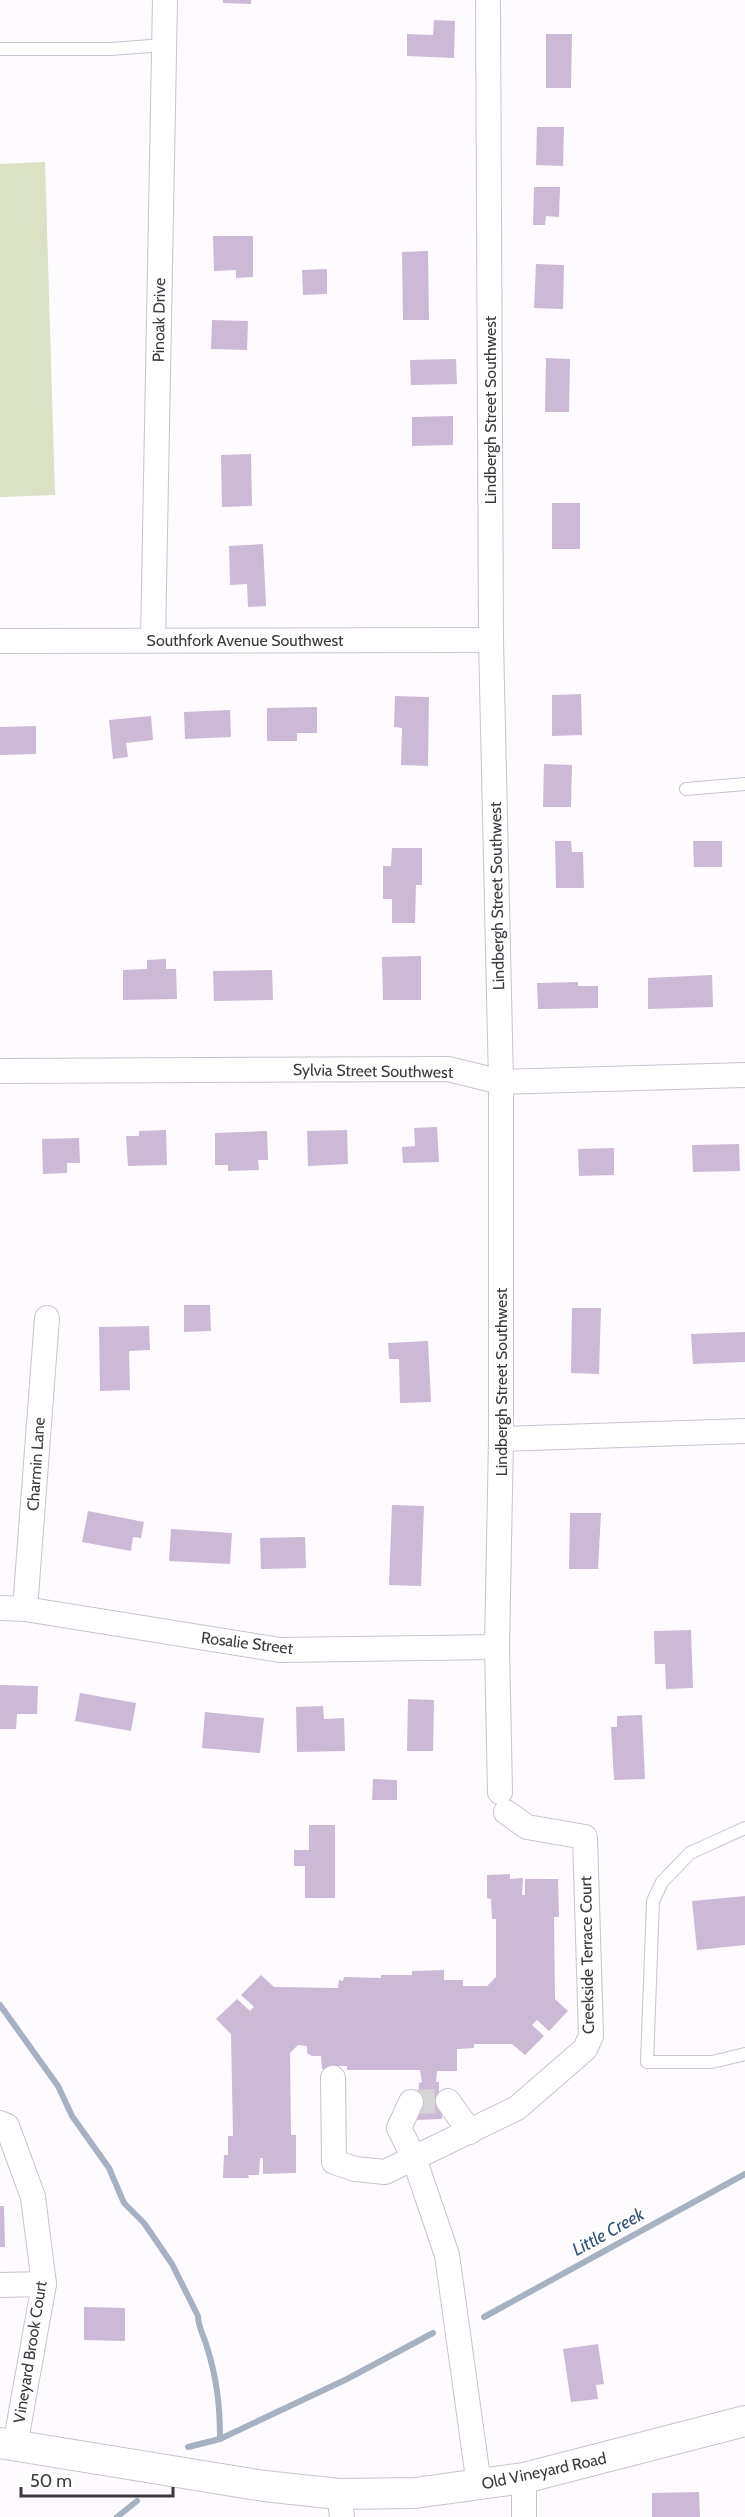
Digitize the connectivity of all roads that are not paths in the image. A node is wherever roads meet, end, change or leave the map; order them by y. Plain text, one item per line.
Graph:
1 (165, 0) edge
2 (488, 0) edge
3 (164, 45) junction
4 (0, 49) edge
5 (153, 640) junction
6 (491, 640) junction
7 (0, 641) edge
8 (745, 784) edge
9 (686, 789) dead end
10 (0, 1071) edge
11 (745, 1075) edge
12 (501, 1082) junction
13 (47, 1318) dead end
14 (745, 1431) edge
15 (501, 1439) junction
16 (0, 1608) edge
17 (25, 1609) junction
18 (497, 1647) junction
19 (503, 1802) joint
20 (745, 1828) edge
21 (745, 2054) edge
22 (333, 2078) dead end
23 (448, 2101) dead end
24 (411, 2102) dead end
25 (0, 2123) edge
26 (470, 2132) junction
27 (414, 2158) junction
28 (44, 2284) junction
29 (0, 2285) edge
30 (745, 2421) edge
31 (8, 2445) edge
32 (524, 2478) junction
33 (479, 2486) junction
34 (341, 2505) edge
35 (524, 2517) edge

1 - 3 street, Pinoak Drive
2 - 6 street, Lindbergh Street Southwest
3 - 4 lane
3 - 5 street, Pinoak Drive
5 - 6 street, Southfork Avenue Southwest
5 - 7 street, Southfork Avenue Southwest
6 - 12 street, Lindbergh Street Southwest
8 - 9 lane
10 - 12 street, Sylvia Street Southwest
11 - 12 street, Sylvia Street Southwest
12 - 15 street, Lindbergh Street Southwest
13 - 17 street, Charmin Lane
14 - 15 street
15 - 18 street, Lindbergh Street Southwest
16 - 17 street, Rosalie Street
17 - 18 street, Rosalie Street
18 - 19 street, Lindbergh Street Southwest
19 - 26 street, Creekside Terrace Court
20 - 21 lane
22 - 27 street, Creekside Terrace Court
23 - 26 street
24 - 27 street
25 - 28 street, Vineyard Brook Court
26 - 27 street, Creekside Terrace Court
27 - 33 street
28 - 29 street
28 - 31 street, Vineyard Brook Court
30 - 32 street, Old Vineyard Road
31 - 34 street, Old Vineyard Road
32 - 33 street, Old Vineyard Road
32 - 35 street
33 - 34 street, Old Vineyard Road

